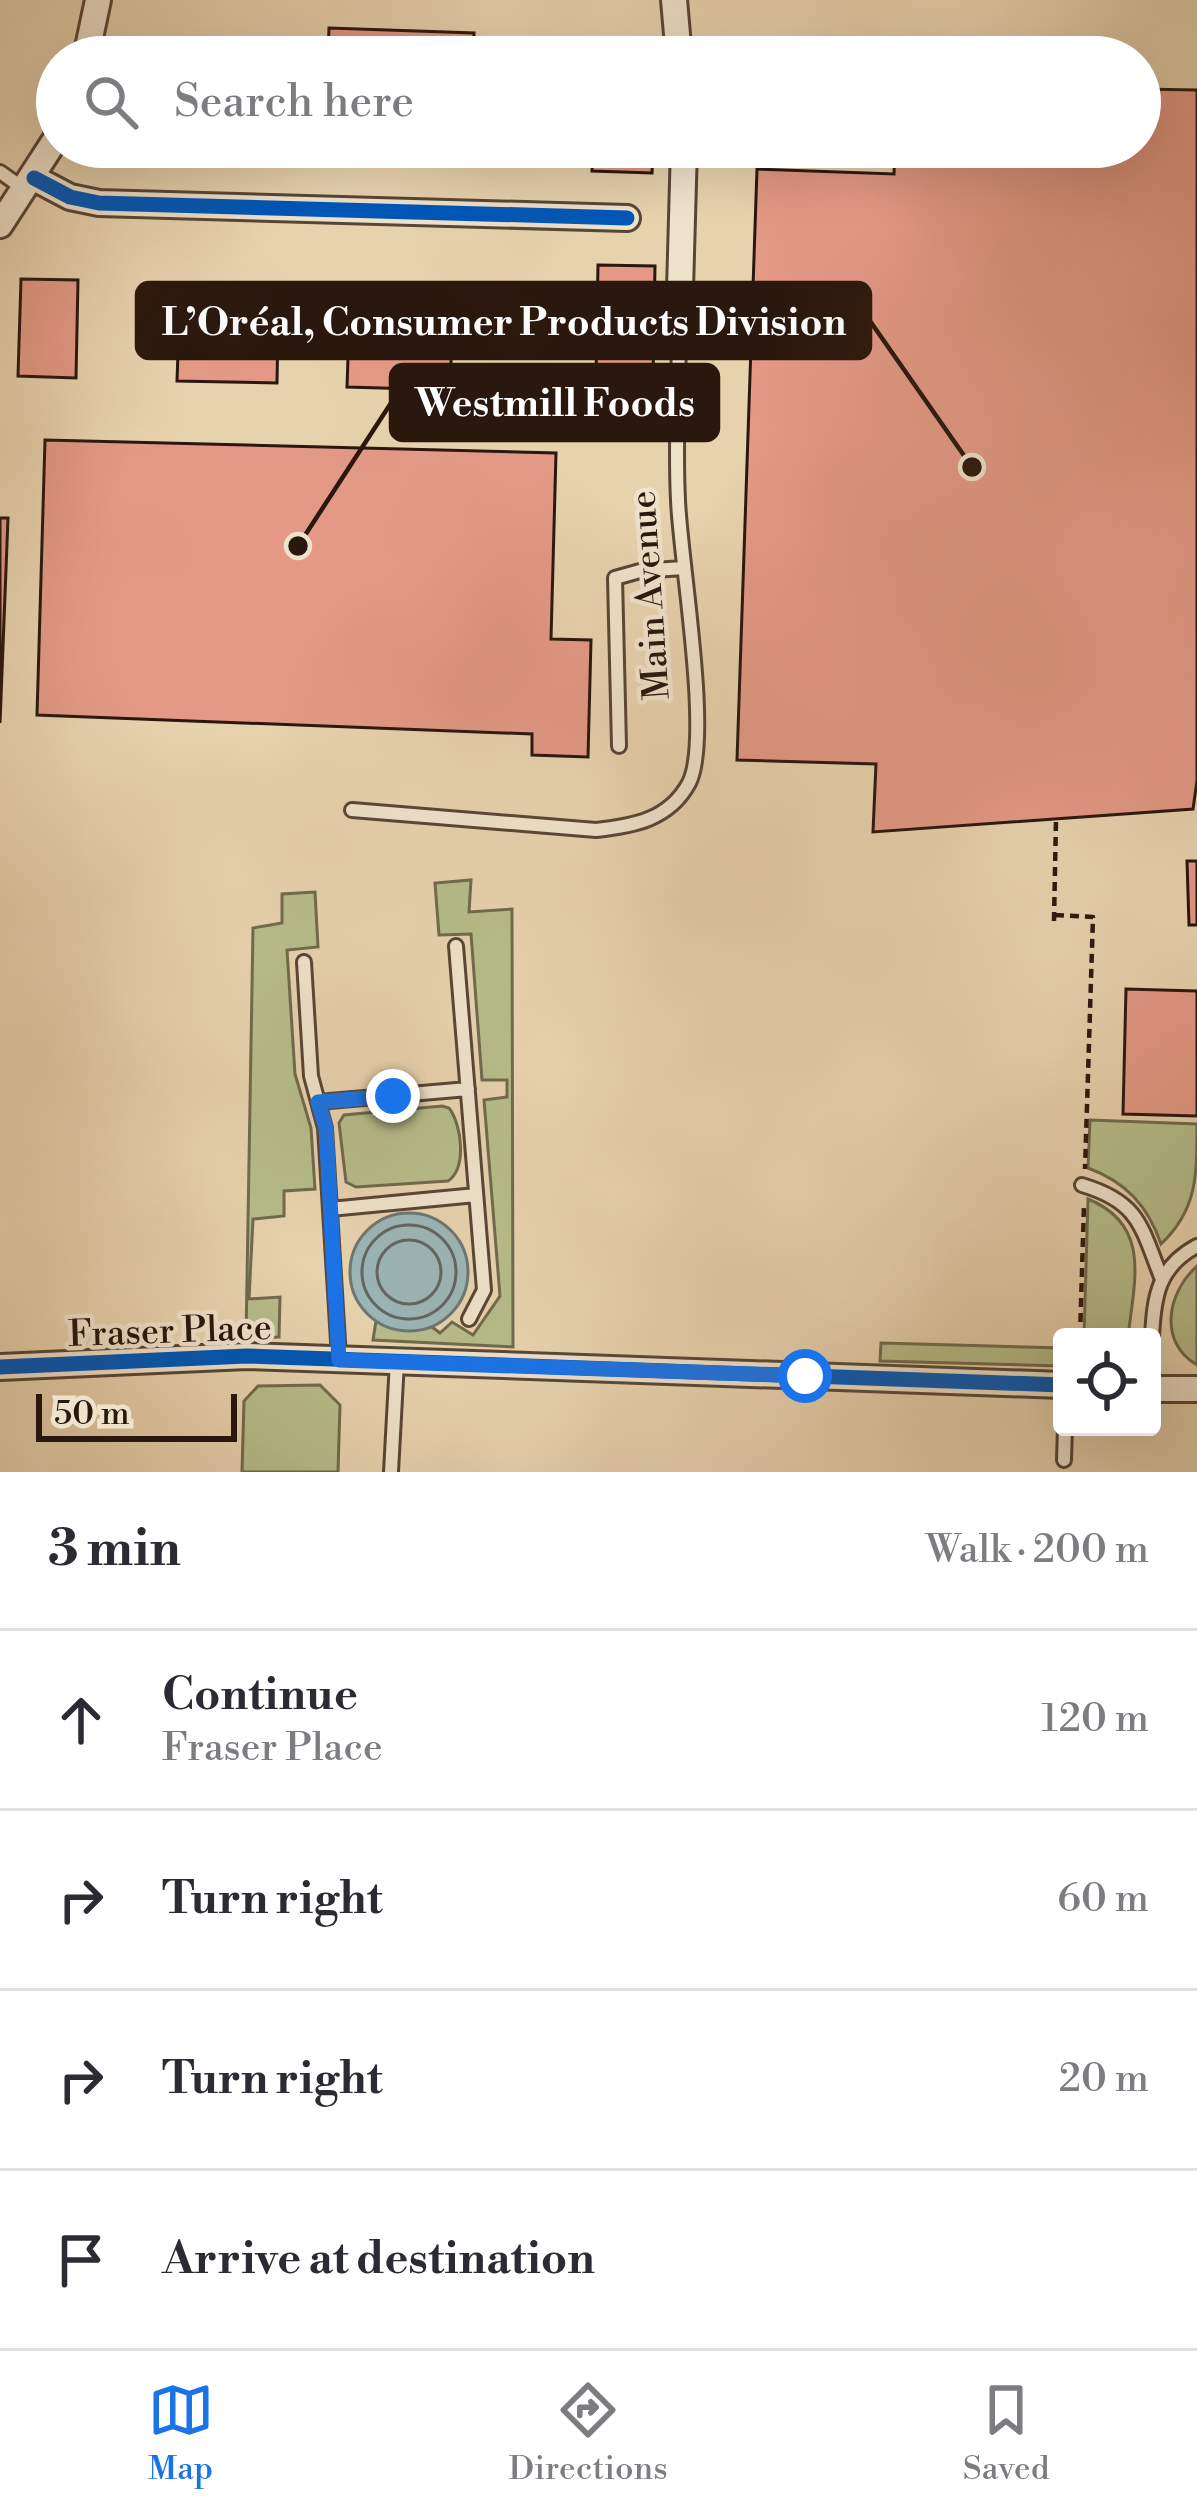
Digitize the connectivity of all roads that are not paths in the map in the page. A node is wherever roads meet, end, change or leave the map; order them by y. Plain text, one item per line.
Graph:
1 (98, 0) edge
2 (674, 0) edge
3 (90, 36) edge
4 (677, 36) edge
5 (39, 168) edge
6 (684, 168) edge
7 (0, 172) edge
8 (30, 184) junction
9 (627, 218) dead end
10 (0, 225) edge
11 (680, 325) joint
12 (683, 568) junction
13 (619, 746) dead end
14 (352, 810) dead end
15 (456, 946) dead end
16 (304, 962) dead end
17 (468, 1089) junction
18 (318, 1102) junction
19 (1083, 1192) road end
20 (476, 1195) junction
21 (330, 1209) junction
22 (1197, 1246) edge
23 (1160, 1277) junction
24 (469, 1319) dead end
25 (1152, 1328) edge
26 (339, 1360) junction
27 (397, 1361) junction
28 (0, 1367) edge
29 (1053, 1385) edge
30 (1161, 1389) edge
31 (1197, 1389) edge
32 (1065, 1436) edge
33 (1064, 1460) dead end
34 (391, 1472) edge

1 - 3 street
2 - 4 street
5 - 8 street
6 - 11 street, Main Avenue
7 - 8 lane
8 - 9 street
8 - 10 street
11 - 12 lane, Main Avenue
12 - 13 lane
12 - 14 lane, Main Avenue
15 - 17 lane
16 - 18 lane
17 - 18 lane
17 - 20 lane
18 - 21 lane
19 - 23 lane
20 - 21 lane
20 - 24 lane
21 - 26 lane
22 - 23 lane
23 - 25 lane
26 - 27 street, Fraser Place
26 - 28 street, Fraser Place
27 - 29 street, Fraser Place
27 - 34 lane
30 - 31 street
32 - 33 lane

